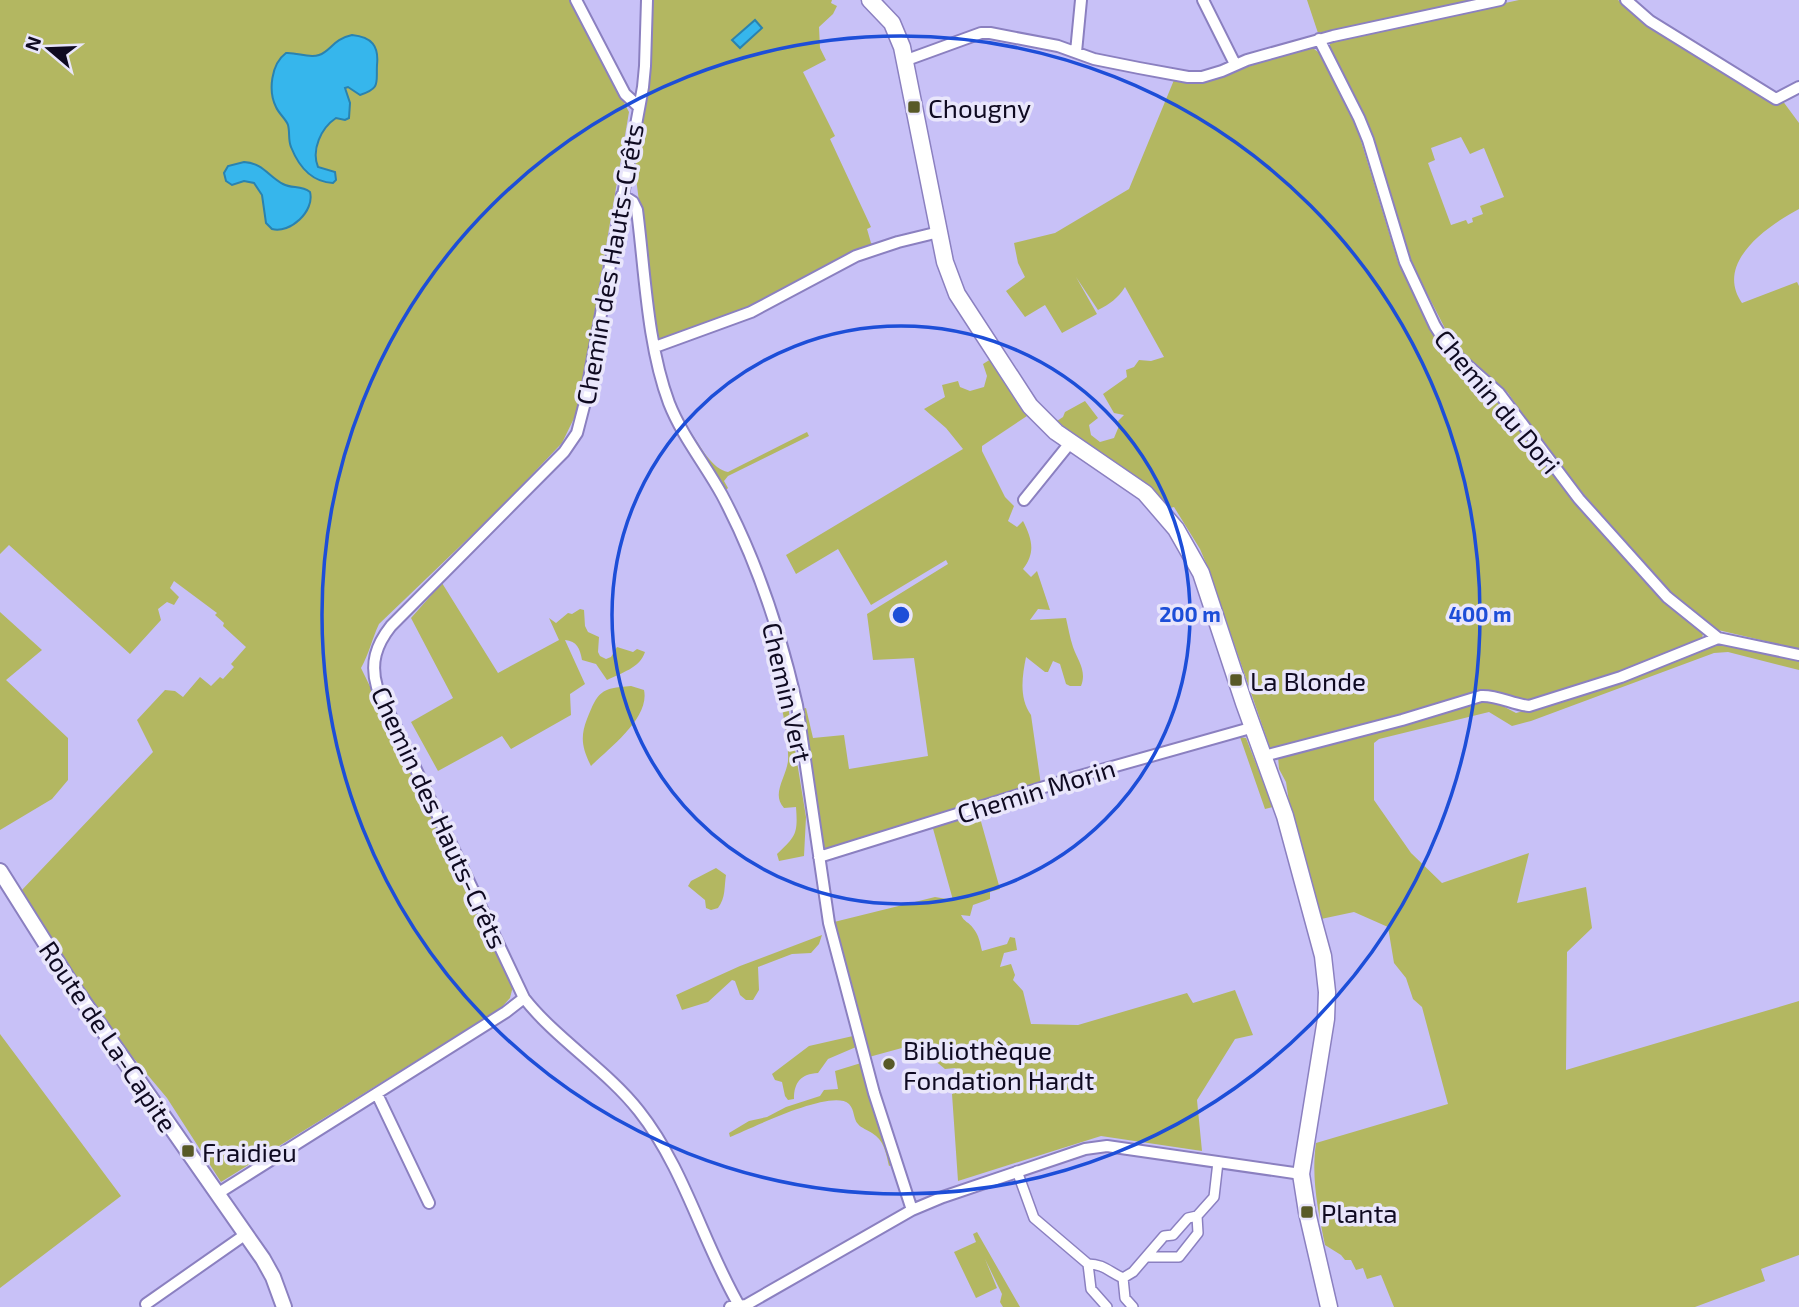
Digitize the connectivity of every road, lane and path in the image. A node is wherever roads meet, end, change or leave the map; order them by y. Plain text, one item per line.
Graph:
1 (576, 0) edge
2 (647, 0) edge
3 (870, 0) edge
4 (1081, 0) edge
5 (1203, 0) edge
6 (1500, 0) edge
7 (1626, 0) edge
8 (1319, 39) junction
9 (1076, 52) junction
10 (904, 61) junction
11 (1235, 64) junction
12 (1799, 87) edge
13 (638, 106) junction
14 (622, 195) junction
15 (939, 232) junction
16 (655, 347) junction
17 (1070, 443) junction
18 (1024, 500) dead end
19 (1718, 638) junction
20 (1799, 655) edge
21 (1254, 727) junction
22 (1264, 755) junction
23 (819, 857) junction
24 (0, 871) edge
25 (524, 998) junction
26 (377, 1094) junction
27 (1218, 1162) junction
28 (1017, 1171) junction
29 (1301, 1174) junction
30 (217, 1194) junction
31 (429, 1203) dead end
32 (912, 1210) junction
33 (1197, 1216) junction
34 (246, 1234) junction
35 (1146, 1257) junction
36 (1088, 1264) junction
37 (1123, 1279) junction
38 (146, 1304) dead end
39 (736, 1306) edge
40 (284, 1307) edge
41 (1107, 1307) edge
42 (1133, 1307) edge
43 (1329, 1307) edge

1 - 13 street
2 - 13 street, Chemin des Hauts-Crêts
3 - 10 main road
4 - 9 street
5 - 11 street
6 - 8 street
7 - 12 street
8 - 11 street
8 - 19 street, Chemin du Dori
9 - 10 street
9 - 11 street
10 - 15 main road
13 - 14 street, Chemin des Hauts-Crêts
14 - 16 street, Chemin Vert
14 - 25 street, Chemin des Hauts-Crêts
15 - 16 street
15 - 17 main road
16 - 23 street, Chemin Vert
17 - 18 street
17 - 21 main road
19 - 20 street
19 - 22 street
21 - 22 main road
21 - 23 street, Chemin Morin
22 - 29 main road
23 - 32 street, Chemin Vert
24 - 30 street, Route de La-Capite
25 - 26 street
25 - 39 street, Chemin des Hauts-Crêts
26 - 30 street
26 - 31 street
27 - 28 street
27 - 29 street
27 - 33 street
28 - 32 street
28 - 36 street
29 - 43 main road
30 - 34 street, Route de La-Capite
32 - 39 street
33 - 35 street
33 - 35 street
34 - 38 street
34 - 40 street, Route de La-Capite
35 - 37 street
36 - 37 street
36 - 41 street
37 - 42 street

